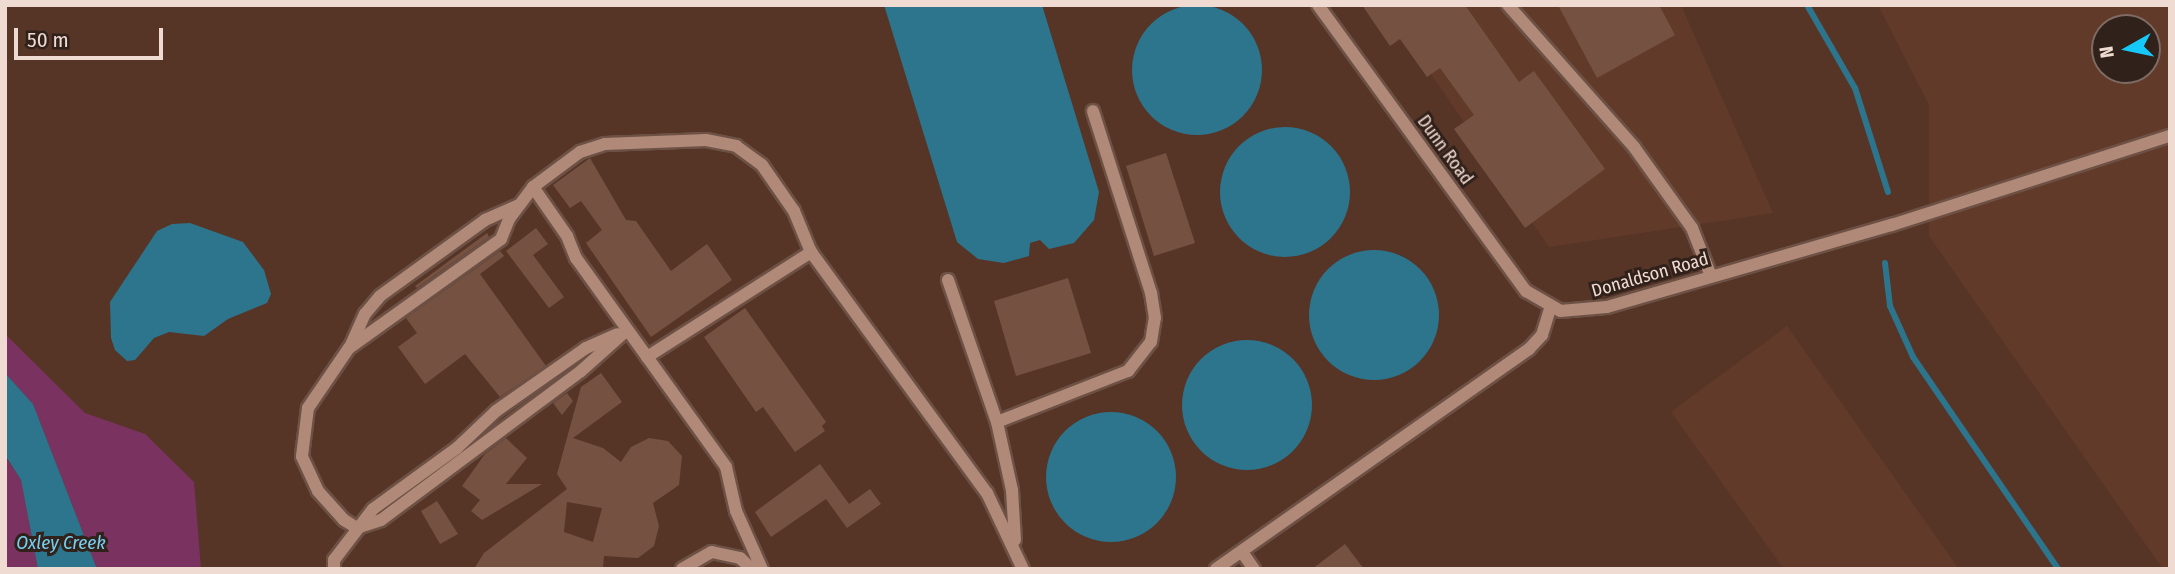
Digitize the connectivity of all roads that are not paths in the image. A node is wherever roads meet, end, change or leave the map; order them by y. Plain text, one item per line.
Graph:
1 (1318, 5) edge
2 (1508, 5) edge
3 (1093, 111) dead end
4 (2170, 136) edge
5 (533, 187) junction
6 (521, 203) junction
7 (811, 252) junction
8 (1712, 276) junction
9 (948, 280) dead end
10 (1550, 309) junction
11 (627, 330) junction
12 (349, 348) junction
13 (647, 357) junction
14 (997, 422) junction
15 (357, 528) junction
16 (1016, 547) junction
17 (1242, 552) junction
18 (1220, 566) edge
19 (334, 569) edge
20 (682, 569) edge
21 (752, 569) edge
22 (762, 569) edge
23 (1023, 569) edge
24 (1254, 569) edge

1 - 10 street, Dunn Road
2 - 8 street
3 - 14 street
4 - 8 street, Donaldson Road
5 - 6 street
5 - 7 street
5 - 11 street
6 - 12 street
6 - 12 street
7 - 13 street
7 - 16 street
8 - 10 street, Donaldson Road
9 - 14 street
10 - 17 street
11 - 13 street
11 - 15 street
12 - 15 street
13 - 22 street
14 - 16 street
15 - 19 street
16 - 23 street
17 - 18 street
17 - 24 street
20 - 21 street

